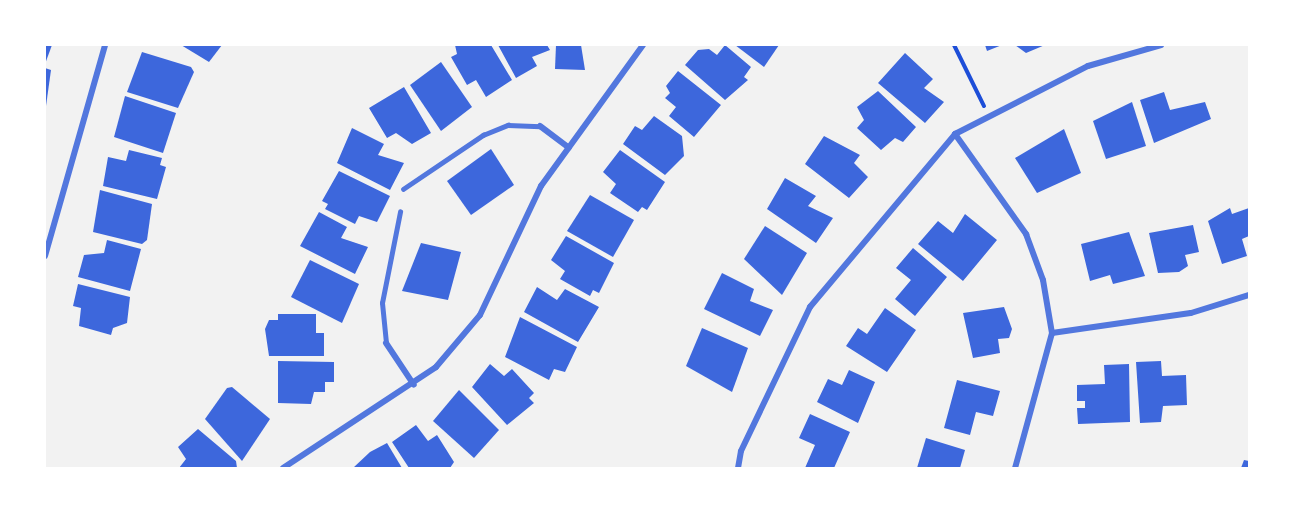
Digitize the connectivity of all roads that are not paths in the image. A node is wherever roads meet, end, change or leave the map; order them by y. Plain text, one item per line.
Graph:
1 (105, 45) edge
2 (643, 45) edge
3 (1161, 45) edge
4 (540, 126) joint
5 (955, 134) junction
6 (569, 148) junction
7 (403, 189) dead end
8 (400, 212) dead end
9 (45, 256) edge
10 (1249, 295) edge
11 (1053, 333) junction
12 (386, 343) joint
13 (414, 385) junction
14 (282, 468) edge
15 (738, 468) edge
16 (1015, 468) edge

1 - 9 street
2 - 6 street
3 - 5 street
4 - 6 street
4 - 7 lane
5 - 11 street
5 - 15 street
6 - 13 street
8 - 12 lane
10 - 11 street
11 - 16 street
12 - 13 street
13 - 14 street

